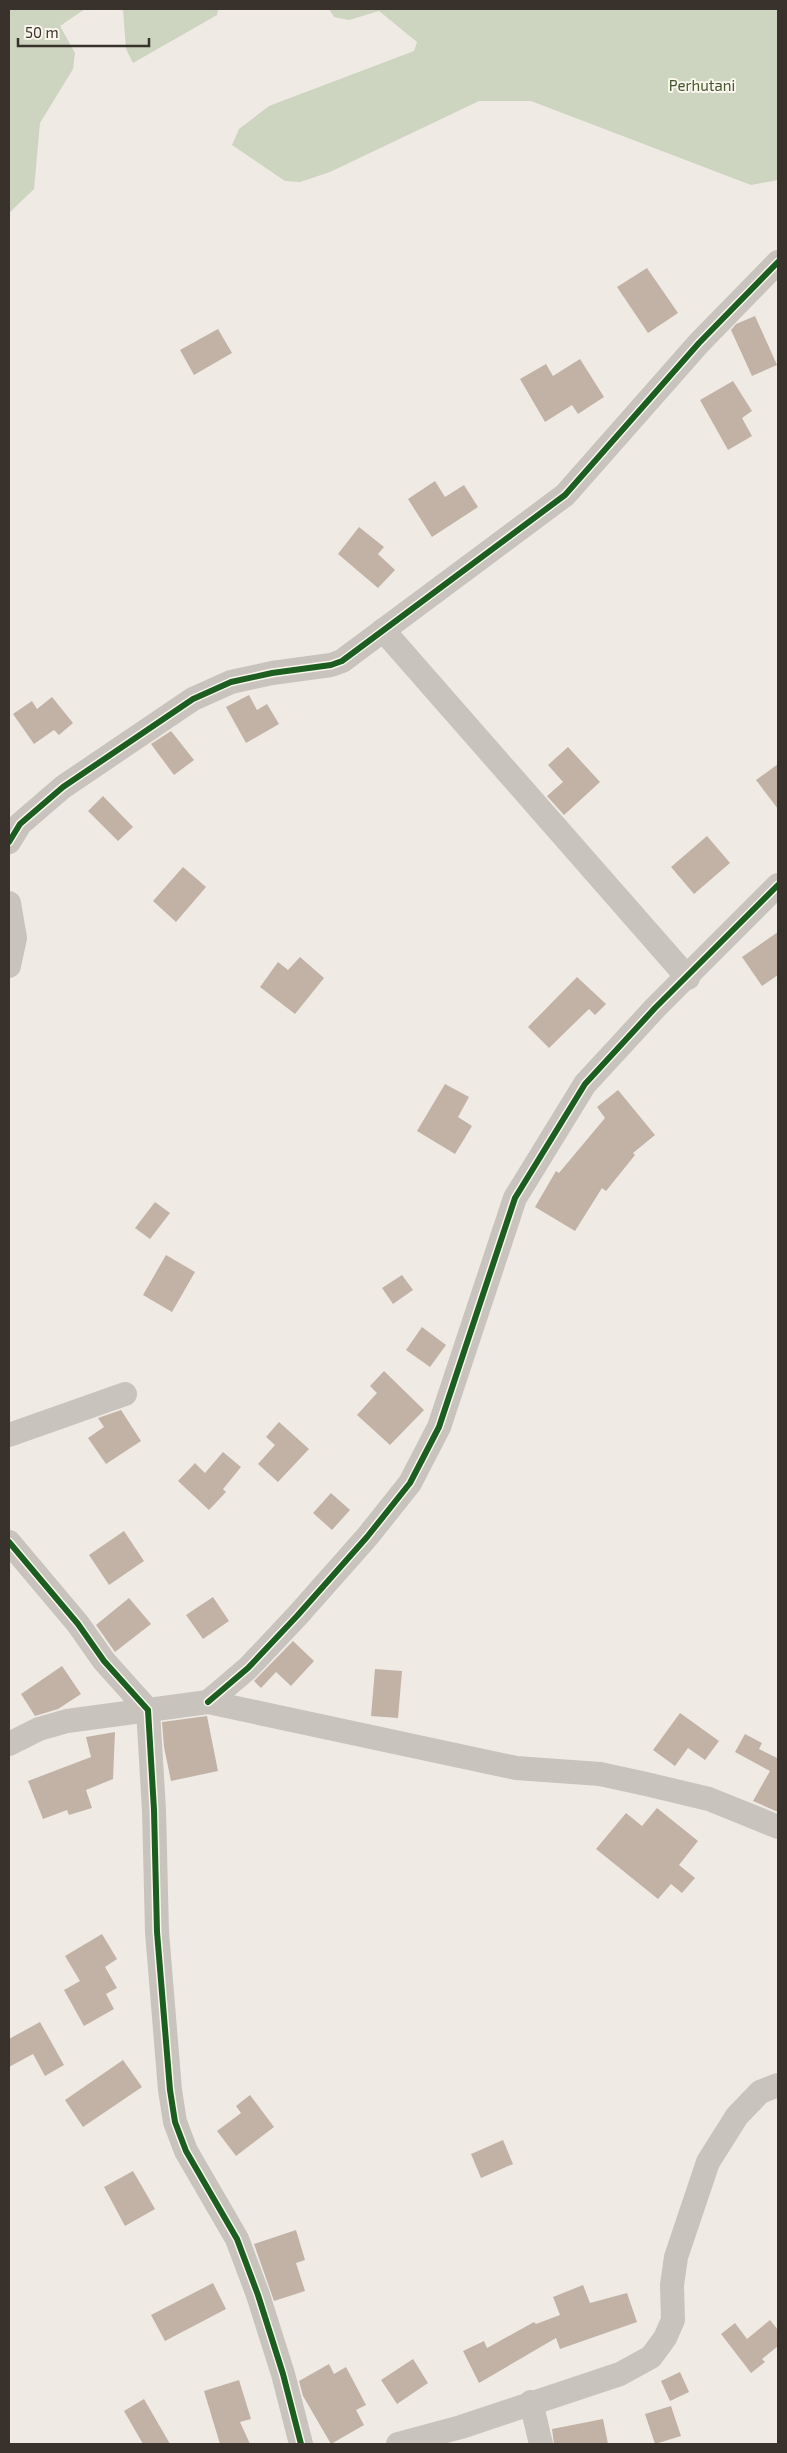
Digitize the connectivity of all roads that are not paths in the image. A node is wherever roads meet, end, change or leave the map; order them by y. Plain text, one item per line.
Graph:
1 (778, 262) edge
2 (383, 630) junction
3 (9, 842) edge
4 (778, 885) edge
5 (9, 903) edge
6 (9, 966) edge
7 (688, 978) junction
8 (126, 1394) dead end
9 (9, 1435) edge
10 (9, 1542) edge
11 (208, 1702) junction
12 (148, 1710) junction
13 (9, 1744) edge
14 (778, 1827) edge
15 (778, 2085) edge
16 (531, 2402) junction
17 (301, 2444) edge
18 (398, 2444) edge
19 (541, 2444) edge

1 - 2 street
2 - 3 street
2 - 7 street
4 - 7 street
5 - 6 street
7 - 11 street
8 - 9 street
10 - 12 street
11 - 12 street
11 - 14 street
12 - 13 street
12 - 17 street
15 - 16 street
16 - 18 street
16 - 19 street

